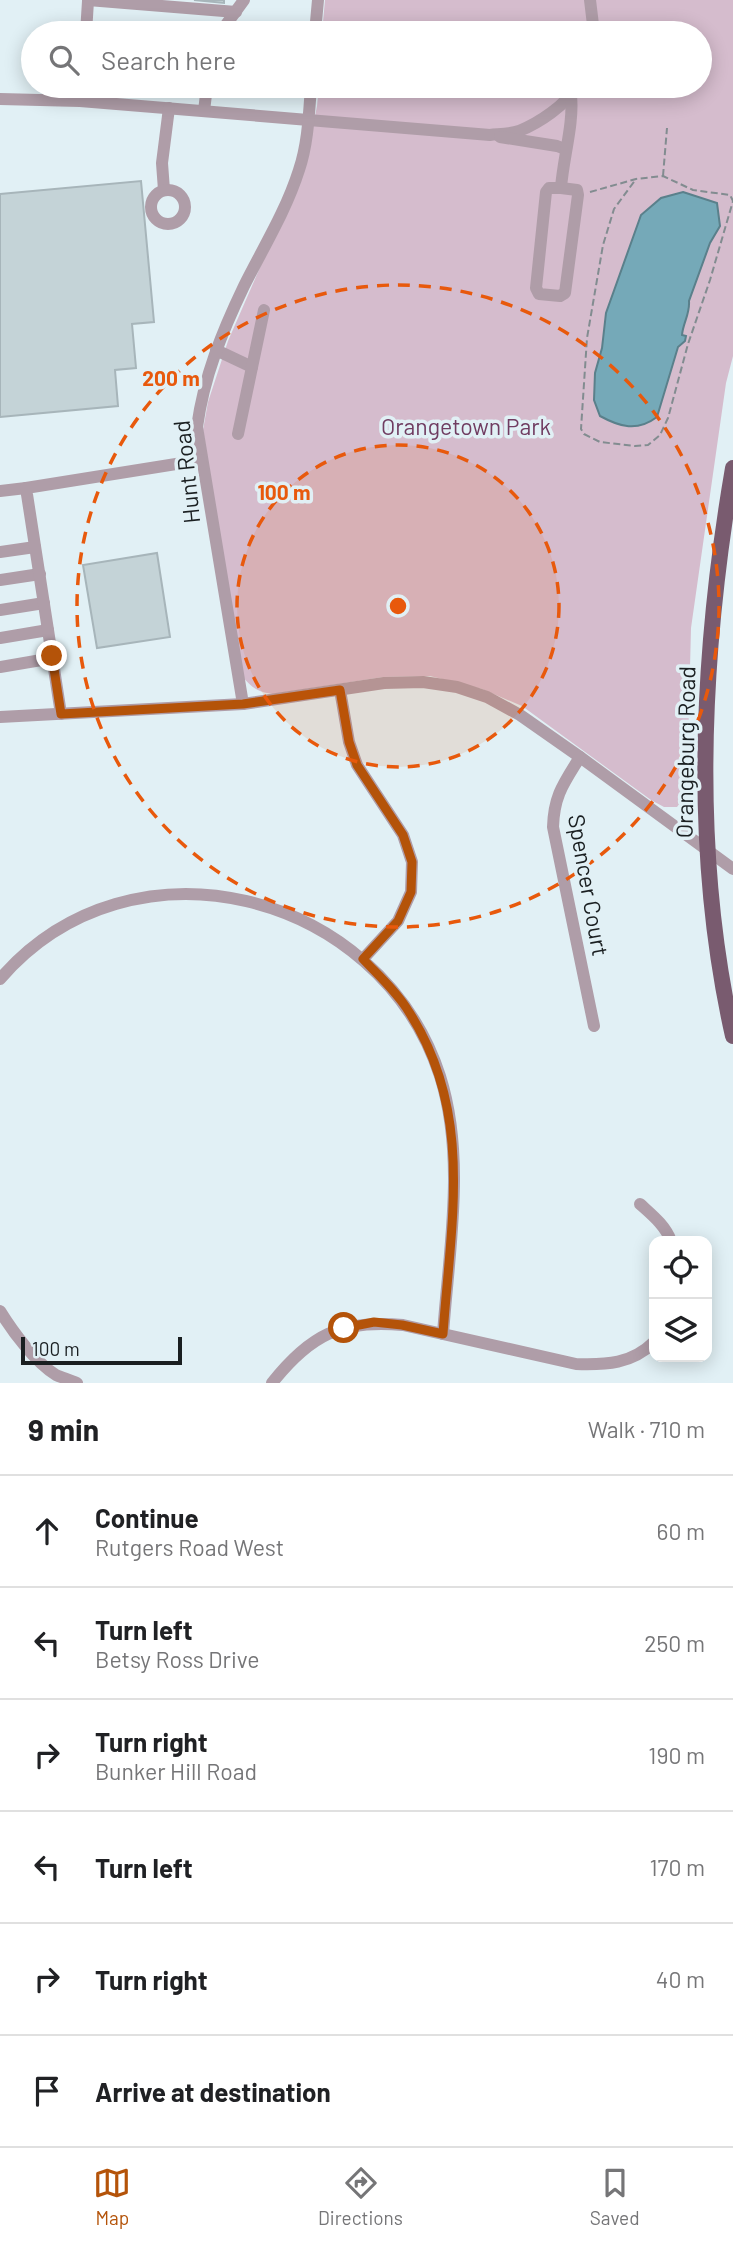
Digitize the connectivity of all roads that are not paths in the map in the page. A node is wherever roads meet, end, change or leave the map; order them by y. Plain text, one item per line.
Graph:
1 (244, 0) edge
2 (318, 0) edge
3 (590, 0) edge
4 (88, 1) edge
5 (236, 12) junction
6 (87, 21) edge
7 (229, 21) edge
8 (316, 21) edge
9 (593, 21) edge
10 (80, 98) edge
11 (206, 98) edge
12 (310, 98) edge
13 (566, 98) edge
14 (574, 98) edge
15 (0, 99) edge
16 (80, 101) junction
17 (169, 108) junction
18 (204, 111) junction
19 (308, 121) junction
20 (490, 135) junction
21 (565, 149) junction
22 (561, 188) junction
23 (164, 190) dead end
24 (264, 310) dead end
25 (216, 350) junction
26 (252, 367) junction
27 (238, 434) dead end
28 (201, 460) junction
29 (733, 468) edge
30 (26, 488) junction
31 (0, 491) edge
32 (35, 547) junction
33 (0, 552) edge
34 (40, 574) junction
35 (0, 580) edge
36 (44, 603) junction
37 (0, 610) edge
38 (48, 630) junction
39 (0, 638) edge
40 (52, 658) junction
41 (0, 667) edge
42 (340, 690) junction
43 (243, 704) junction
44 (61, 714) junction
45 (0, 717) edge
46 (580, 757) junction
47 (706, 849) junction
48 (733, 869) edge
49 (363, 959) junction
50 (0, 979) edge
51 (594, 1026) dead end
52 (733, 1036) edge
53 (640, 1204) dead end
54 (669, 1236) edge
55 (0, 1311) edge
56 (443, 1334) junction
57 (649, 1345) edge
58 (52, 1379) edge
59 (77, 1383) edge
60 (272, 1383) edge

1 - 5 street
2 - 8 street
3 - 9 street
4 - 5 street
4 - 6 street
5 - 7 street
10 - 16 street
11 - 18 street
12 - 19 street, Hunt Road
13 - 20 street
14 - 21 street
15 - 16 street
16 - 17 street
17 - 18 street
17 - 23 street
18 - 19 street
19 - 20 street
19 - 25 street, Hunt Road
20 - 21 street
21 - 22 street
22 - 22 street
24 - 26 street
25 - 26 street
25 - 28 street, Hunt Road
26 - 27 street
28 - 30 street
28 - 43 street, Hunt Road
29 - 47 main road, Orangeburg Road
30 - 31 street
30 - 32 street
32 - 33 street
32 - 34 street
34 - 35 street
34 - 36 street
36 - 37 street
36 - 38 street
38 - 39 street
38 - 40 street
40 - 41 street
40 - 44 street
42 - 43 street
42 - 46 street
42 - 49 street
43 - 44 street
44 - 45 street
46 - 47 street
46 - 51 street, Spencer Court
47 - 48 street
47 - 52 main road, Orangeburg Road
49 - 50 street
49 - 56 street
53 - 54 street
55 - 58 street
56 - 57 street
56 - 60 street
58 - 59 street

